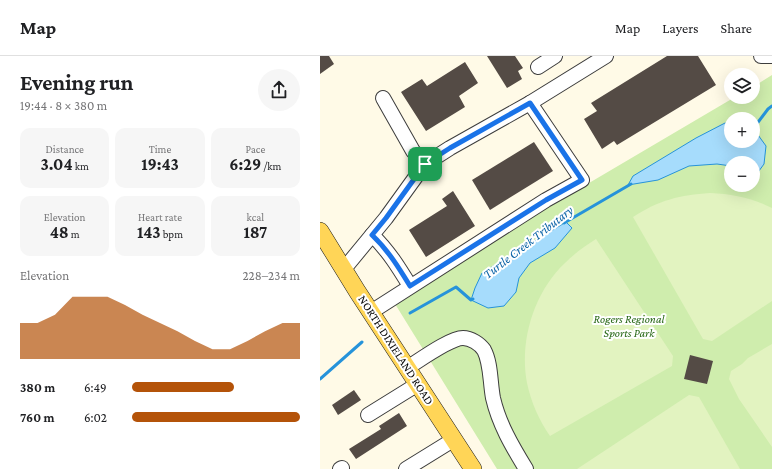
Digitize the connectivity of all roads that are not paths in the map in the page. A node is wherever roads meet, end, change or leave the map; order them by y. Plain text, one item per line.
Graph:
1 (555, 56) edge
2 (606, 56) edge
3 (761, 56) edge
4 (772, 56) edge
5 (538, 67) dead end
6 (383, 98) dead end
7 (530, 103) junction
8 (425, 164) junction
9 (320, 231) edge
10 (372, 235) junction
11 (344, 269) junction
12 (410, 286) junction
13 (371, 312) junction
14 (407, 368) junction
15 (418, 384) junction
16 (368, 415) dead end
17 (453, 440) junction
18 (406, 469) edge
19 (473, 469) edge
20 (526, 469) edge

1 - 5 street
2 - 7 street
3 - 4 street
6 - 8 street
7 - 8 street
7 - 12 street
8 - 10 street
9 - 11 main road, NORTH DIXIELAND ROAD
10 - 11 street
10 - 12 street
11 - 13 main road, NORTH DIXIELAND ROAD
12 - 13 street
13 - 14 main road, NORTH DIXIELAND ROAD
14 - 15 main road, NORTH DIXIELAND ROAD
14 - 20 street
15 - 16 street
15 - 17 main road, NORTH DIXIELAND ROAD
17 - 18 street
17 - 19 main road, NORTH DIXIELAND ROAD

